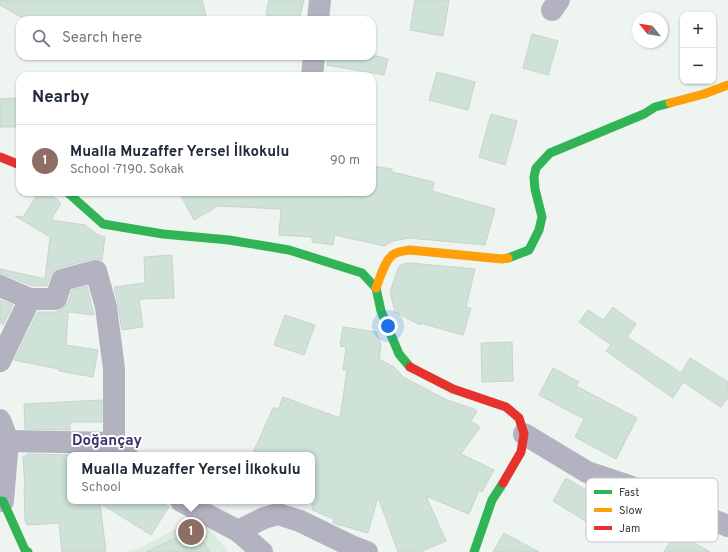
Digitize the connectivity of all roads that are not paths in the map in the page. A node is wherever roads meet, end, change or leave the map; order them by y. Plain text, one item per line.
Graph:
1 (320, 0) edge
2 (318, 16) edge
3 (314, 60) edge
4 (312, 72) edge
5 (728, 85) edge
6 (0, 157) edge
7 (16, 163) edge
8 (73, 196) edge
9 (0, 286) edge
10 (376, 288) junction
11 (30, 299) junction
12 (0, 361) edge
13 (0, 420) edge
14 (524, 434) junction
15 (8, 440) junction
16 (120, 449) edge
17 (605, 478) edge
18 (1, 501) edge
19 (187, 504) edge
20 (718, 521) edge
21 (728, 525) edge
22 (238, 531) junction
23 (28, 552) edge
24 (262, 552) edge
25 (367, 552) edge
26 (474, 552) edge

1 - 2 street
3 - 4 street
5 - 10 street
6 - 7 street
8 - 10 street
9 - 11 street
10 - 14 street
11 - 12 street
11 - 16 street
13 - 15 street
14 - 17 street
14 - 26 street
15 - 16 street
15 - 18 street
18 - 23 street
19 - 22 street
20 - 21 street
22 - 24 street
22 - 25 street

